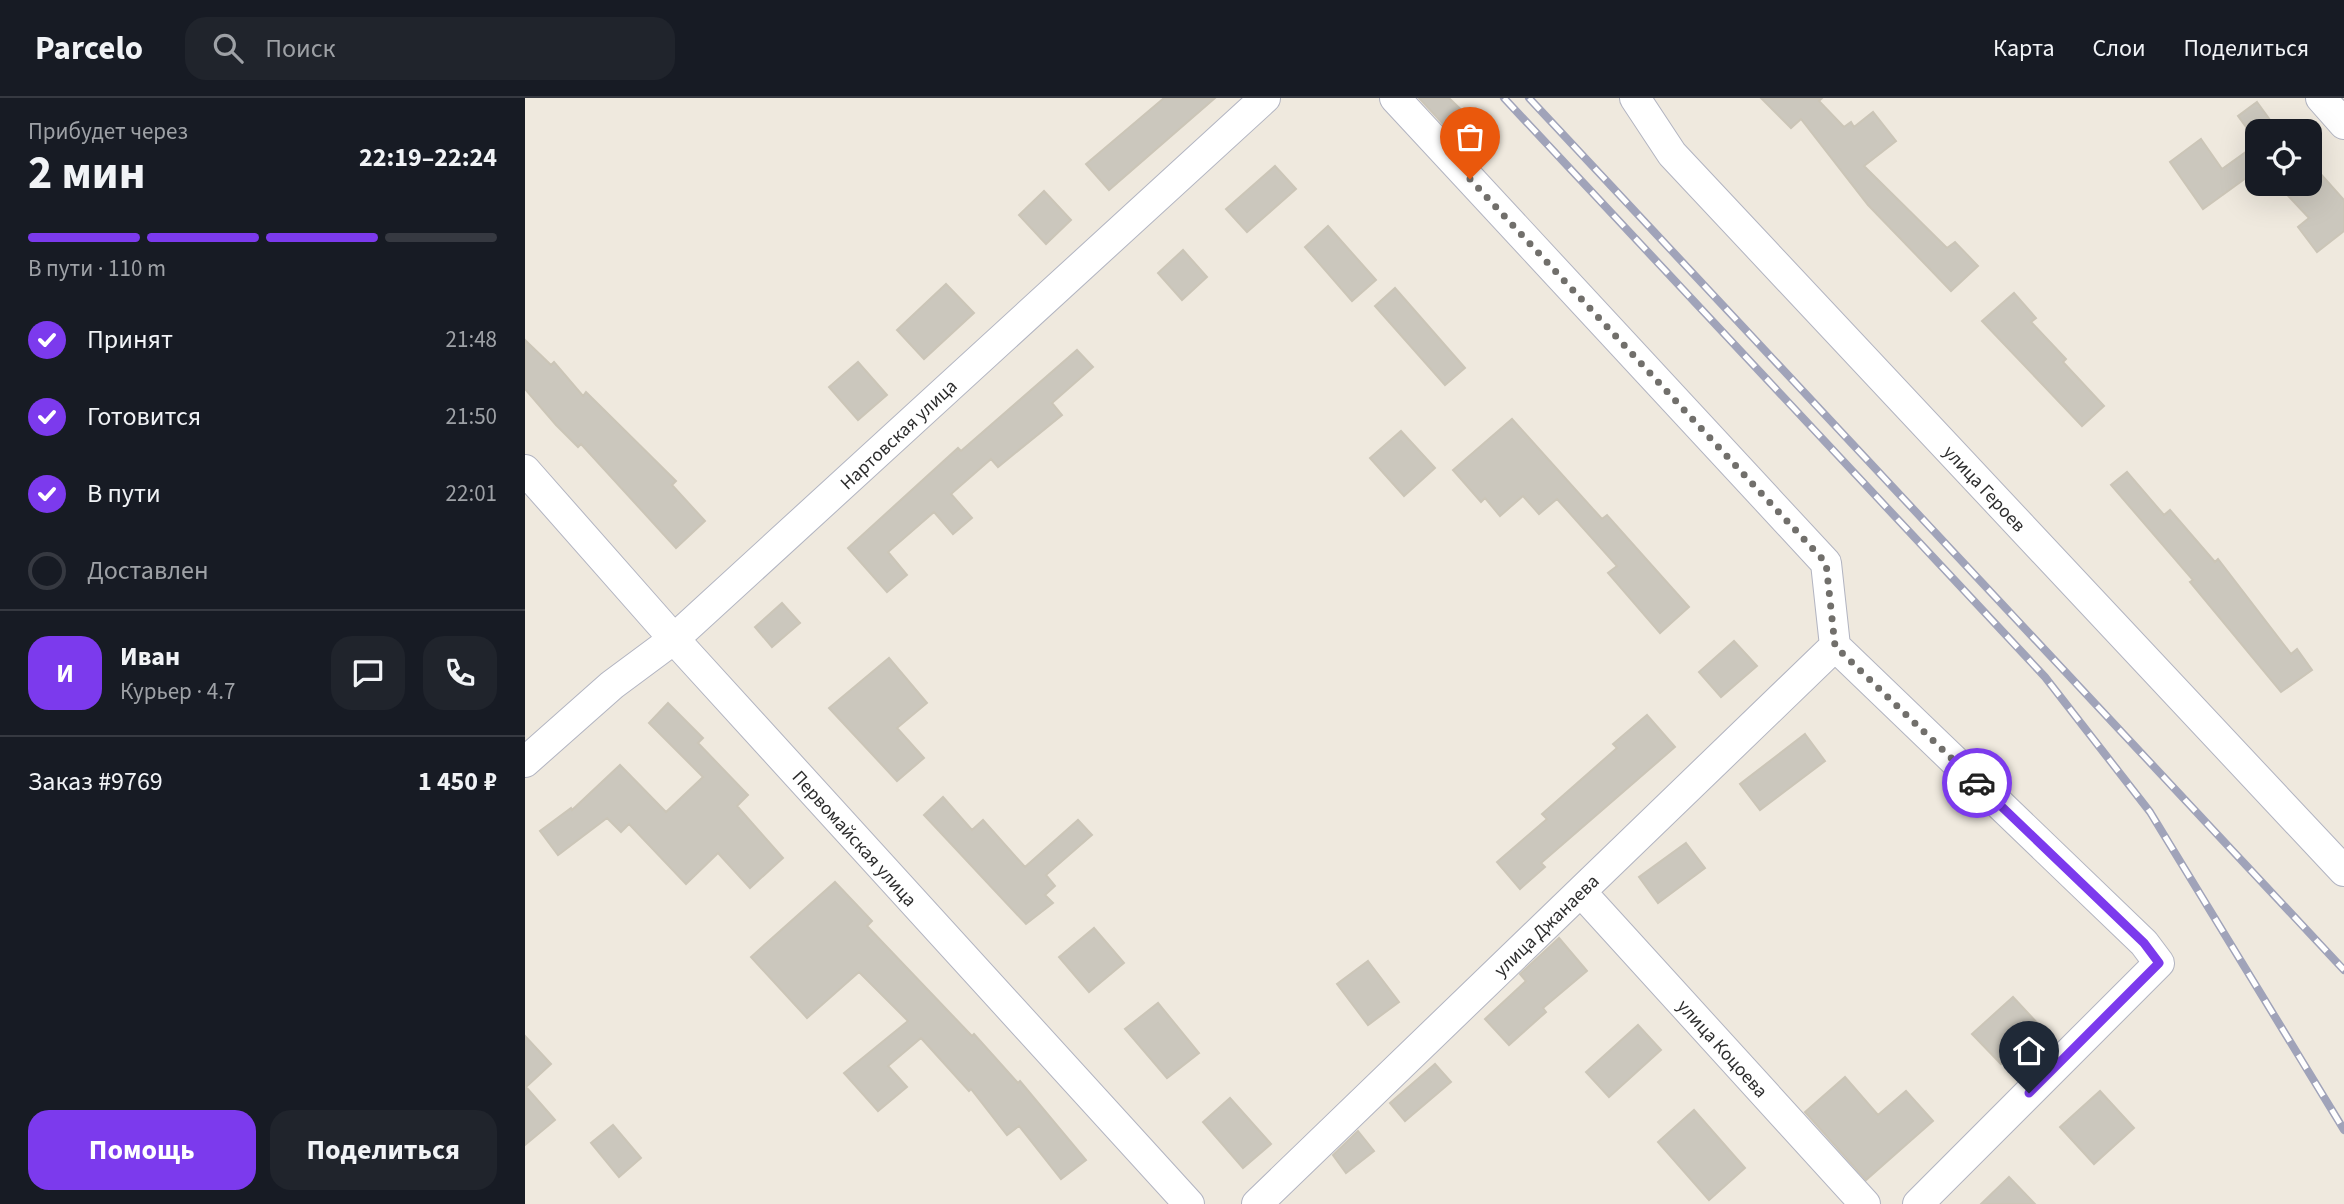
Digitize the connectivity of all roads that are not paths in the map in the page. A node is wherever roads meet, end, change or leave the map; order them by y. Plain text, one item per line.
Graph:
1 (1265, 98) edge
2 (1395, 98) edge
3 (1635, 98) edge
4 (2321, 98) edge
5 (2344, 124) edge
6 (525, 470) edge
7 (674, 639) junction
8 (1835, 646) junction
9 (525, 762) edge
10 (2344, 871) edge
11 (1581, 892) junction
12 (1189, 1204) edge
13 (1257, 1204) edge
14 (1865, 1204) edge
15 (1918, 1204) edge

1 - 7 street, Нартовская улица
2 - 8 street
3 - 10 street, улица Героев
4 - 5 street
6 - 7 street, Первомайская улица
7 - 9 street, Нартовская улица
7 - 12 street, Первомайская улица
8 - 11 street, улица Джанаева
8 - 15 street
11 - 13 street, улица Джанаева
11 - 14 street, улица Коцоева

